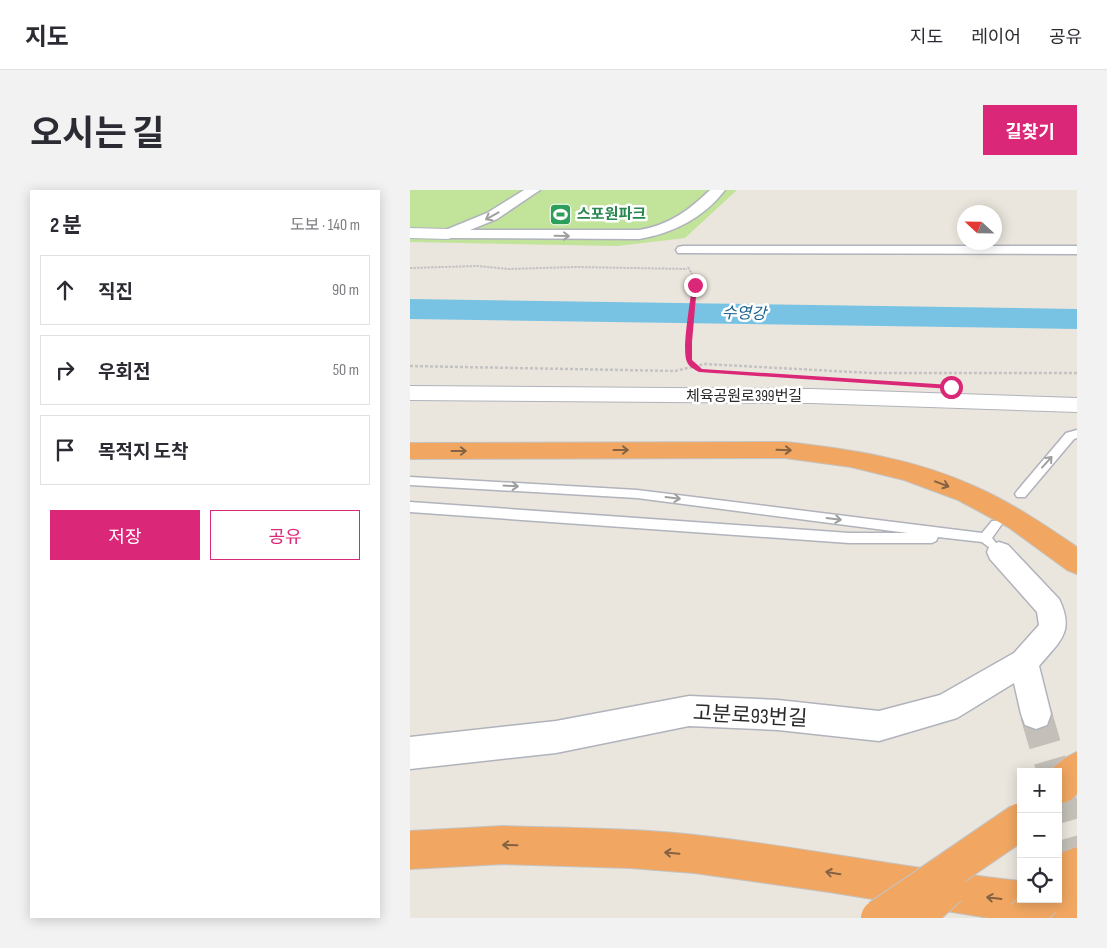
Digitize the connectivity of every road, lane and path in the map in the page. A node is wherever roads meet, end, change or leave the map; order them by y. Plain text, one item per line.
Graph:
1 (533, 190) edge
2 (718, 190) edge
3 (410, 233) edge
4 (448, 234) junction
5 (687, 250) joint
6 (1077, 250) edge
7 (410, 366) edge
8 (694, 367) junction
9 (730, 372) dead end
10 (1077, 373) edge
11 (410, 393) edge
12 (1077, 405) edge
13 (1077, 434) edge
14 (410, 452) edge
15 (410, 480) edge
16 (1021, 494) dead end
17 (410, 507) edge
18 (996, 524) dead end
19 (992, 545) junction
20 (1077, 562) edge
21 (1024, 662) junction
22 (1036, 714) tunnel mouth
23 (410, 753) edge
24 (1077, 770) edge
25 (1062, 783) edge
26 (1017, 825) edge
27 (1017, 826) edge
28 (410, 850) edge
29 (1077, 866) edge
30 (1062, 880) edge
31 (1039, 903) edge
32 (1077, 907) edge
33 (879, 918) edge
34 (915, 918) edge
35 (1024, 918) edge

1 -> 4 street
4 -> 2 street
3 - 4 street
5 - 6 street
5 - 8 path
7 - 8 path
8 - 9 path
8 - 10 path
11 - 12 street, 체육공원로399번길
16 -> 13 lane
14 -> 20 highway
15 -> 19 lane
17 - 19 lane
18 - 19 lane
19 - 21 street, 고분로93번길
21 - 22 street
21 - 23 street, 고분로93번길
24 - 25 highway
26 - 33 highway, bridge
27 - 34 highway, bridge
32 -> 28 highway
29 - 30 highway
31 - 35 highway, bridge

